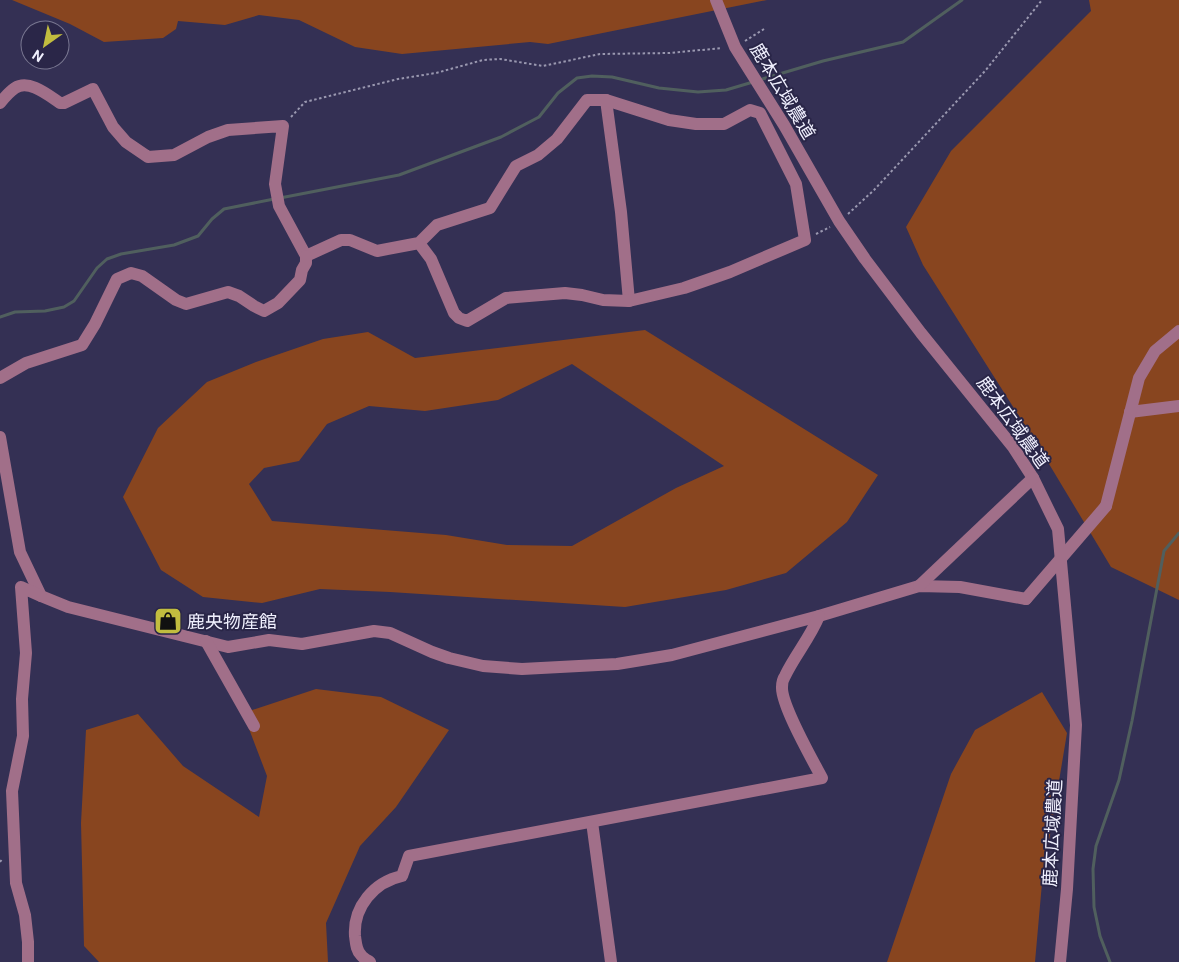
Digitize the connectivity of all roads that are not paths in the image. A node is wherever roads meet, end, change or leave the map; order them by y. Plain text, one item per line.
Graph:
1 (716, 0) edge
2 (606, 100) junction
3 (0, 103) edge
4 (420, 243) junction
5 (306, 256) junction
6 (629, 301) junction
7 (1179, 331) edge
8 (0, 378) edge
9 (1179, 406) edge
10 (1130, 412) junction
11 (0, 436) edge
12 (1032, 478) junction
13 (919, 586) junction
14 (41, 596) junction
15 (819, 616) junction
16 (206, 641) junction
17 (254, 726) dead end
18 (592, 822) junction
19 (28, 962) edge
20 (370, 962) edge
21 (611, 962) edge
22 (1060, 962) edge

1 - 12 street, 鹿本広域農道
2 - 4 street
2 - 6 street
2 - 6 street
3 - 5 street
4 - 5 street
4 - 6 street
5 - 8 street
7 - 10 street
9 - 10 street
10 - 13 street, bridge
11 - 14 street
12 - 13 street
12 - 22 street, 鹿本広域農道
13 - 15 street
14 - 16 street
14 - 19 street
15 - 16 street
15 - 18 street
16 - 17 street
18 - 20 street
18 - 21 street

